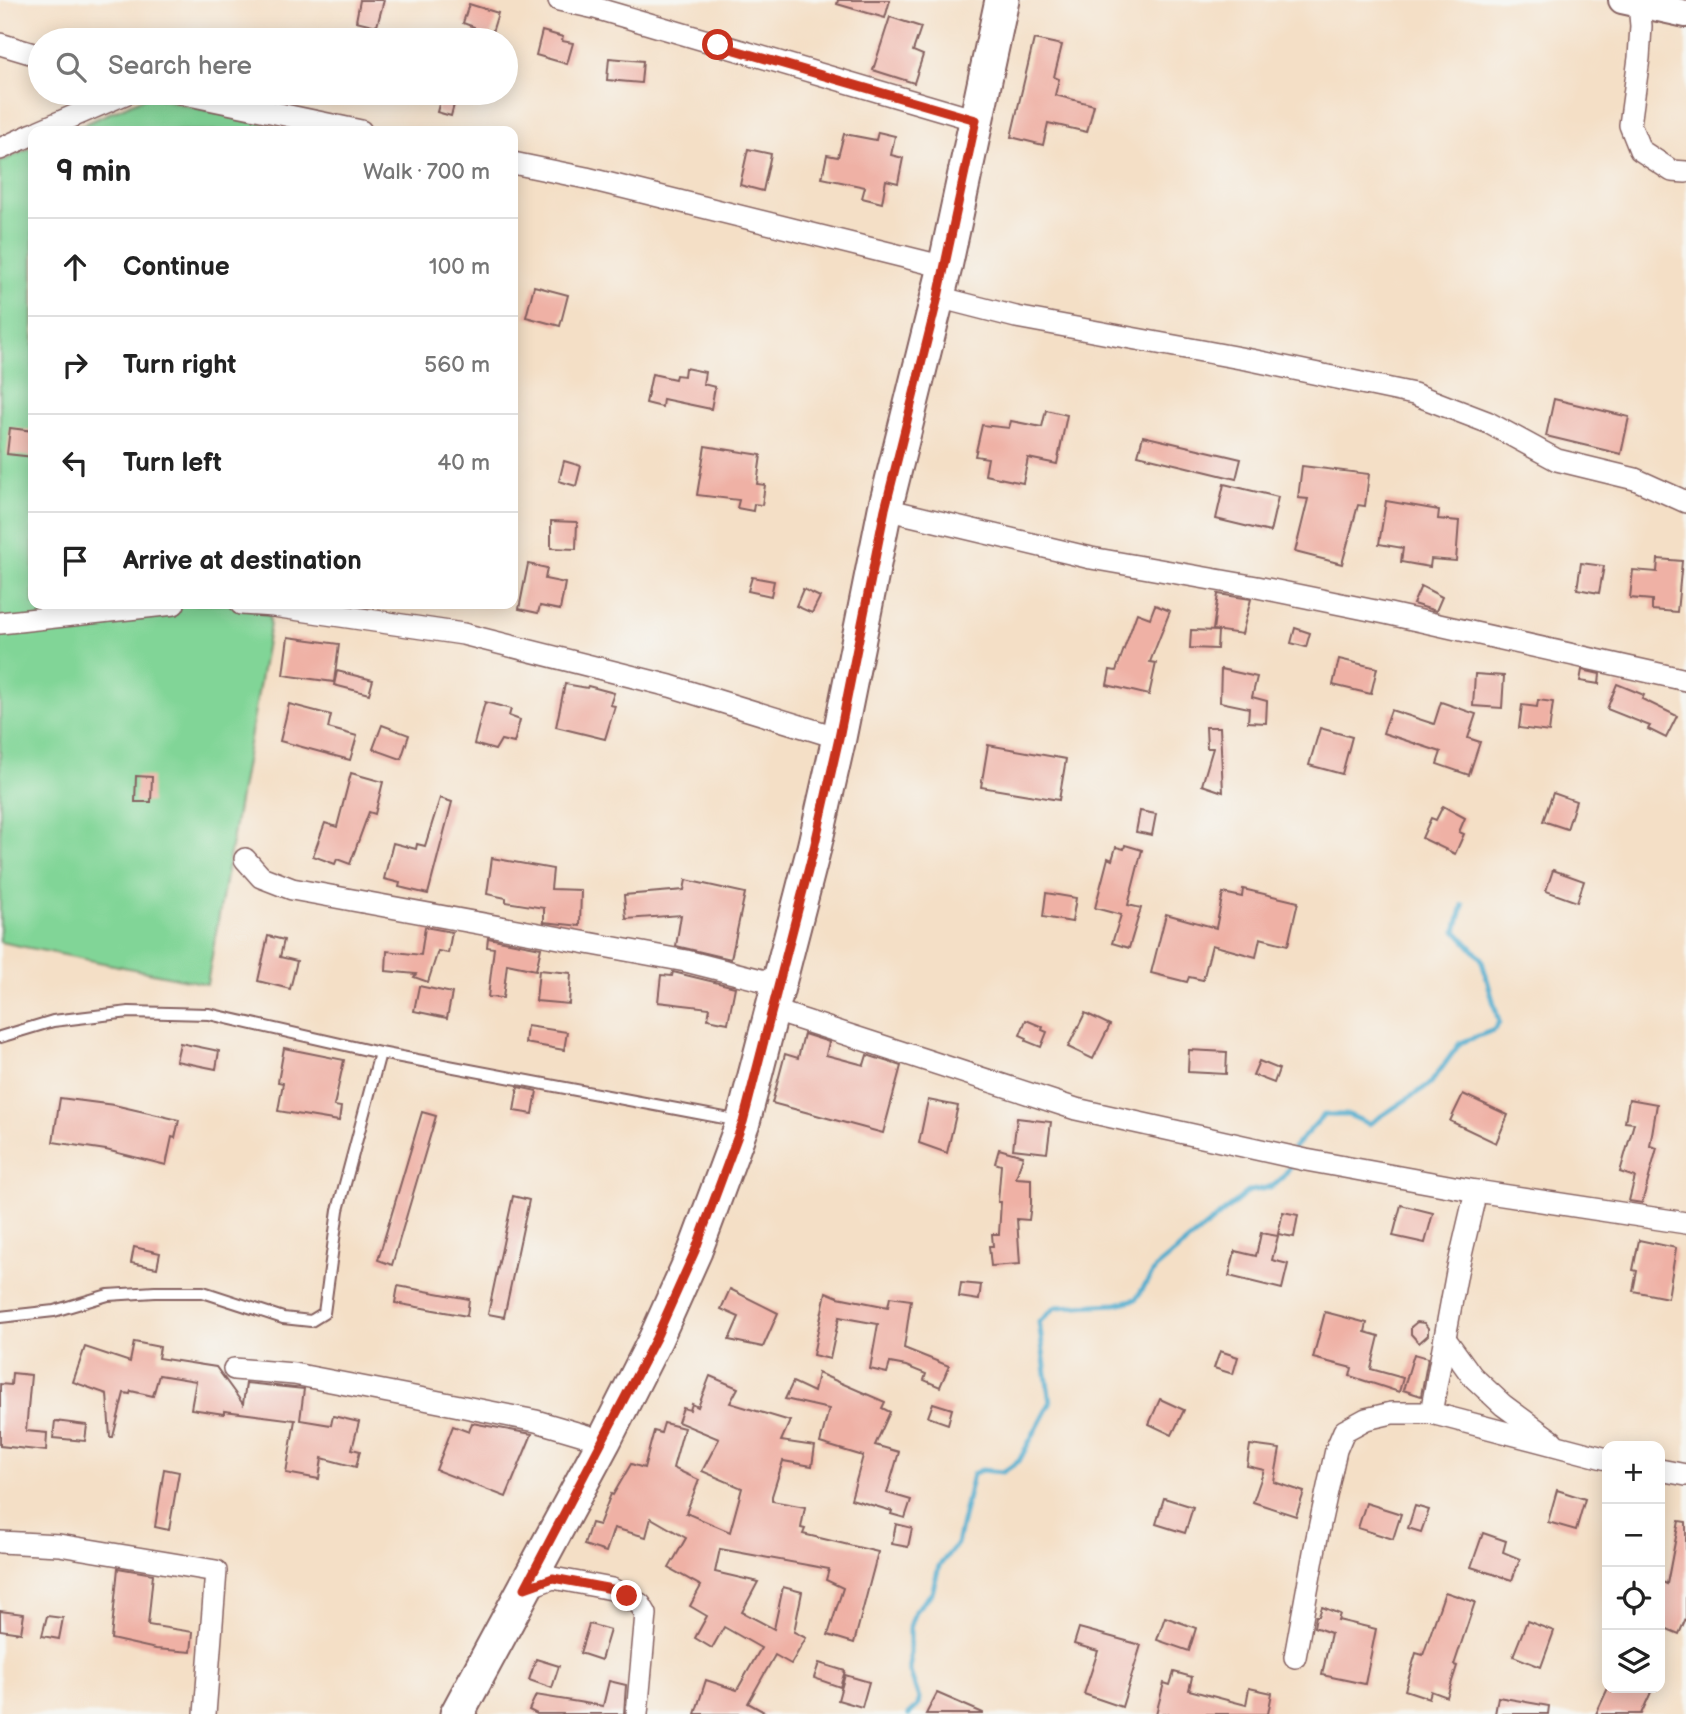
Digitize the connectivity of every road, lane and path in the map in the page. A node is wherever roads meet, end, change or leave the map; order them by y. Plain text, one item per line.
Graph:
1 (559, 0) edge
2 (1002, 0) edge
3 (1630, 2) edge
4 (1686, 14) edge
5 (0, 44) edge
6 (28, 52) edge
7 (99, 105) edge
8 (237, 105) edge
9 (976, 120) junction
10 (51, 126) edge
11 (337, 126) edge
12 (28, 136) edge
13 (0, 149) edge
14 (518, 164) edge
15 (1686, 172) edge
16 (942, 282) junction
17 (1686, 502) edge
18 (885, 509) junction
19 (128, 609) edge
20 (293, 609) edge
21 (0, 623) edge
22 (1686, 680) edge
23 (839, 738) junction
24 (245, 859) dead end
25 (775, 997) junction
26 (0, 1037) edge
27 (380, 1053) junction
28 (743, 1122) junction
29 (1476, 1191) junction
30 (1686, 1223) edge
31 (0, 1317) edge
32 (1446, 1339) junction
33 (234, 1369) dead end
34 (1431, 1413) junction
35 (604, 1441) junction
36 (1559, 1447) junction
37 (1602, 1458) edge
38 (1665, 1471) edge
39 (1686, 1475) edge
40 (0, 1542) edge
41 (525, 1588) junction
42 (1294, 1657) dead end
43 (205, 1714) edge
44 (457, 1714) edge
45 (637, 1714) edge

1 - 9 street
2 - 9 main road
3 - 4 street
3 - 15 street
5 - 6 street
7 - 10 street
8 - 11 street
9 - 16 main road
12 - 13 street
14 - 16 street
16 - 17 street
16 - 18 main road
18 - 22 street
18 - 23 main road
19 - 21 street
20 - 23 street
23 - 25 main road
24 - 25 street
25 - 28 main road
25 - 29 street
26 - 27 lane
27 - 28 lane
27 - 31 lane
28 - 35 main road
29 - 30 street
29 - 32 street
32 - 34 street
32 - 36 street
33 - 35 street
34 - 36 street
34 - 42 street
35 - 41 main road
36 - 37 street
38 - 39 street
40 - 43 street
41 - 44 main road
41 - 45 street

